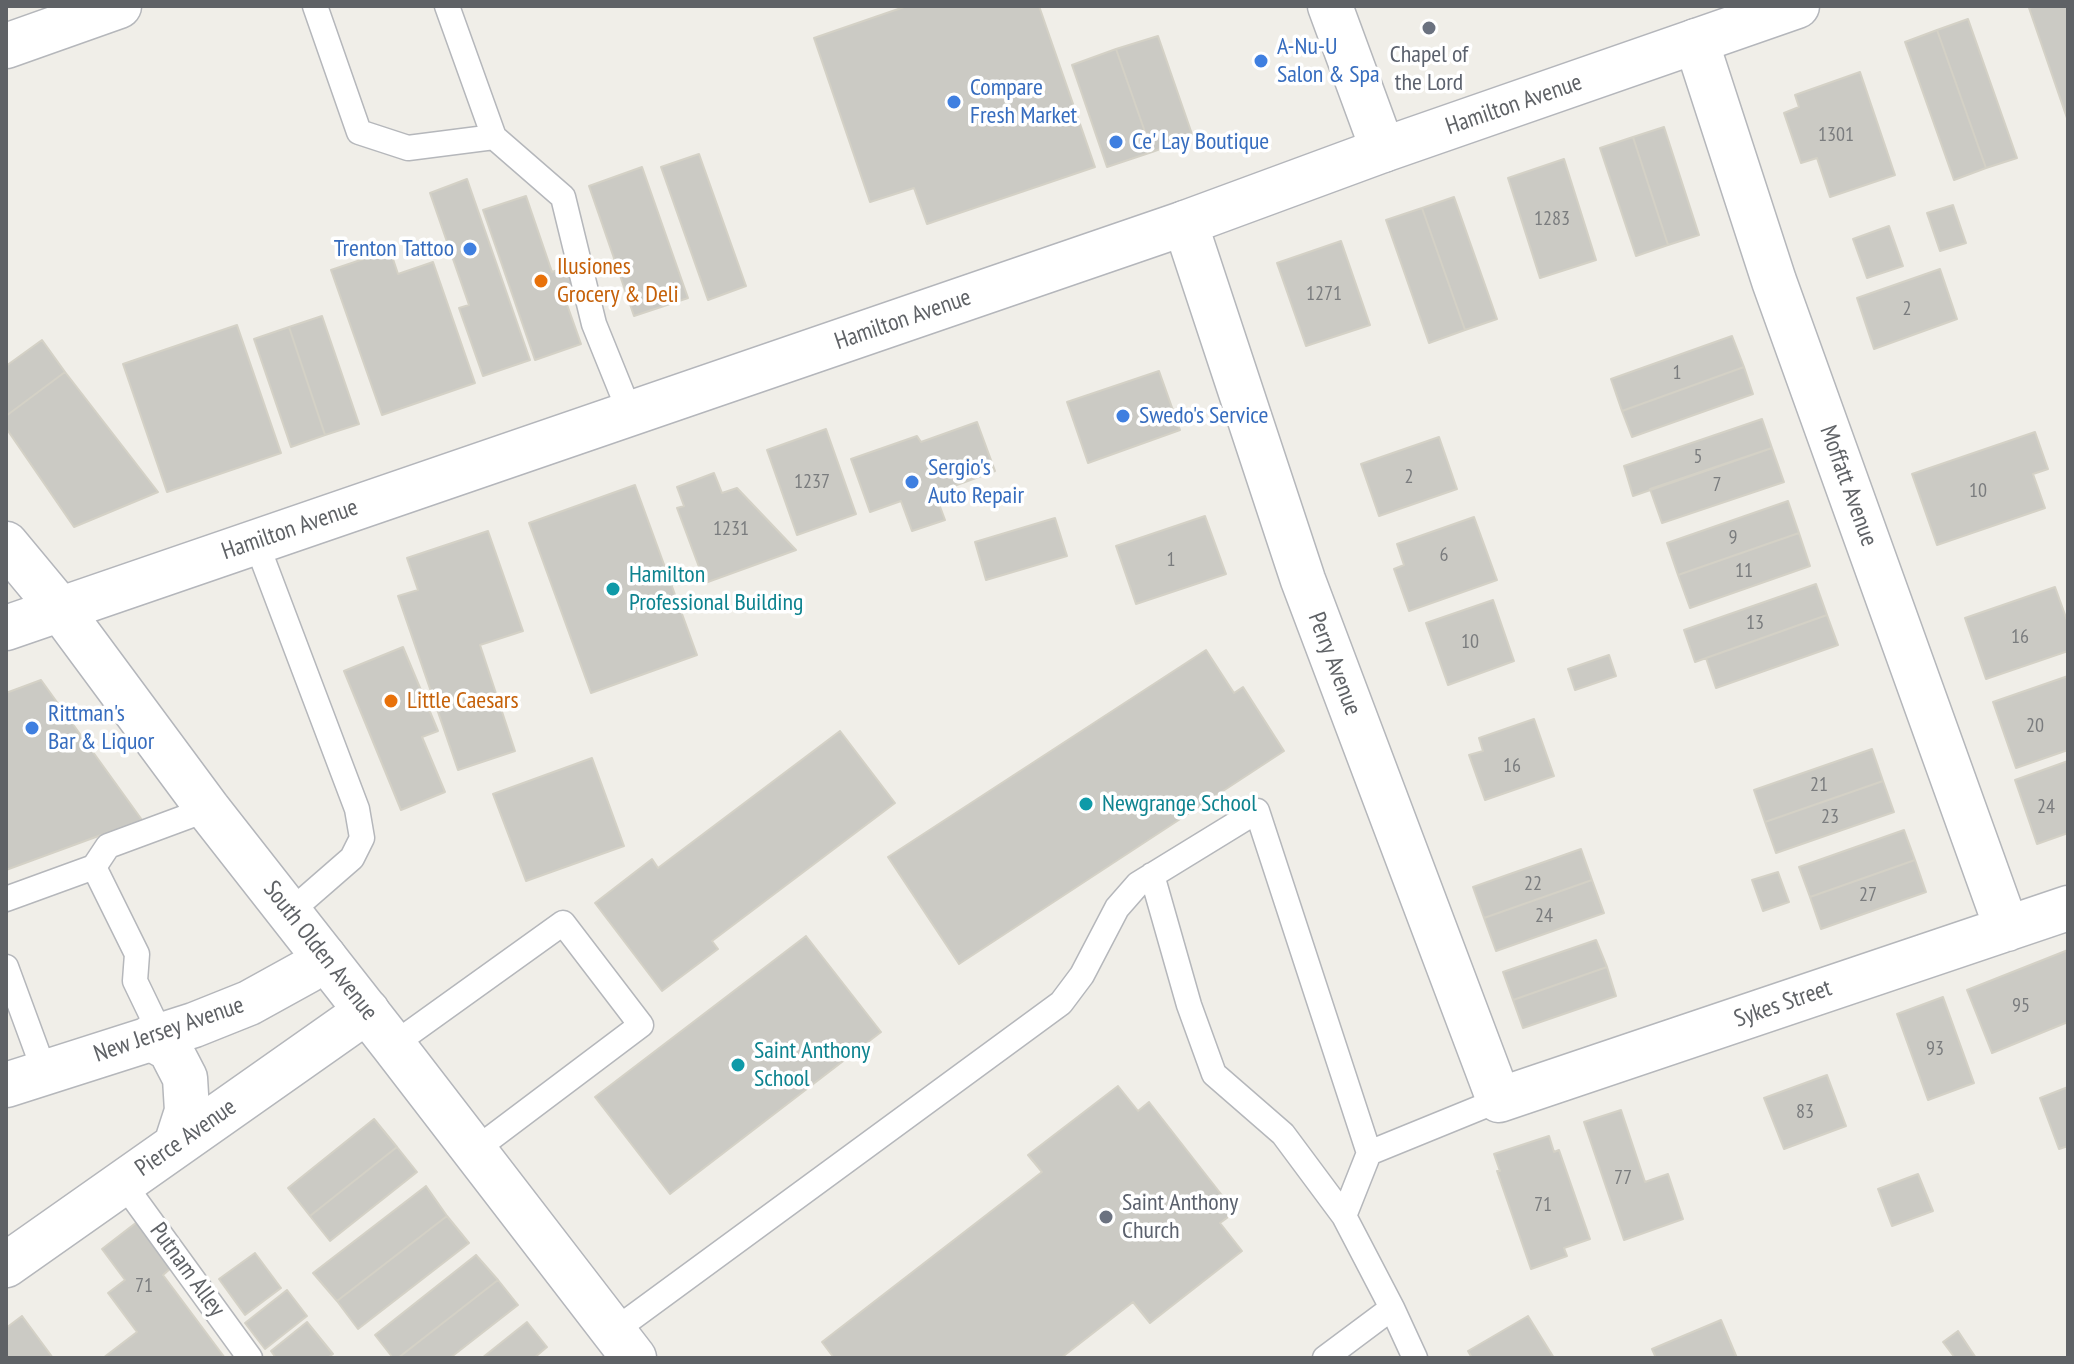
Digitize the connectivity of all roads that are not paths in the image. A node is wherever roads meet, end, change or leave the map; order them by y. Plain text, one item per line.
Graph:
1 (119, 6) edge
2 (315, 6) edge
3 (447, 6) edge
4 (1330, 6) edge
5 (1775, 10) edge
6 (1696, 41) junction
7 (6, 46) edge
8 (494, 137) junction
9 (1383, 150) junction
10 (1185, 223) junction
11 (630, 413) junction
12 (256, 542) junction
13 (6, 544) edge
14 (60, 609) junction
15 (6, 628) edge
16 (208, 809) junction
17 (94, 867) junction
18 (1152, 875) junction
19 (6, 899) edge
20 (2068, 908) edge
21 (290, 912) junction
22 (2007, 929) junction
23 (324, 957) junction
24 (6, 967) edge
25 (367, 1011) junction
26 (156, 1036) junction
27 (393, 1045) junction
28 (25, 1079) edge
29 (1499, 1100) junction
30 (176, 1145) junction
31 (475, 1150) junction
32 (1369, 1153) junction
33 (123, 1183) junction
34 (1344, 1216) junction
35 (6, 1265) edge
36 (1392, 1308) junction
37 (624, 1344) edge
38 (250, 1358) edge
39 (1325, 1358) edge
40 (1415, 1358) edge

1 - 7 street
2 - 8 lane
3 - 8 lane
4 - 9 street
5 - 6 street, Hamilton Avenue
6 - 9 street, Hamilton Avenue
6 - 22 street, Moffatt Avenue
8 - 11 lane
9 - 10 street, Hamilton Avenue
10 - 11 street, Hamilton Avenue
10 - 29 street, Perry Avenue
11 - 12 street, Hamilton Avenue
12 - 14 street, Hamilton Avenue
12 - 21 lane
13 - 14 street, South Olden Avenue
14 - 15 street, Hamilton Avenue
14 - 16 street, South Olden Avenue
16 - 17 lane
16 - 21 street, South Olden Avenue
17 - 19 lane
17 - 26 lane
18 - 32 lane
18 - 34 lane
18 - 37 lane
20 - 22 street, Sykes Street
21 - 23 street, South Olden Avenue
22 - 29 street, Sykes Street
23 - 25 street, South Olden Avenue
23 - 26 street, New Jersey Avenue
24 - 28 lane
25 - 27 street, South Olden Avenue
25 - 30 street, Pierce Avenue
26 - 28 street, New Jersey Avenue
26 - 30 street
27 - 31 street, South Olden Avenue
27 - 31 lane
29 - 32 lane
30 - 33 street, Pierce Avenue
31 - 37 street, South Olden Avenue
32 - 34 lane
33 - 35 street, Pierce Avenue
33 - 38 lane, Putnam Alley
34 - 36 lane
36 - 39 lane
36 - 40 lane

